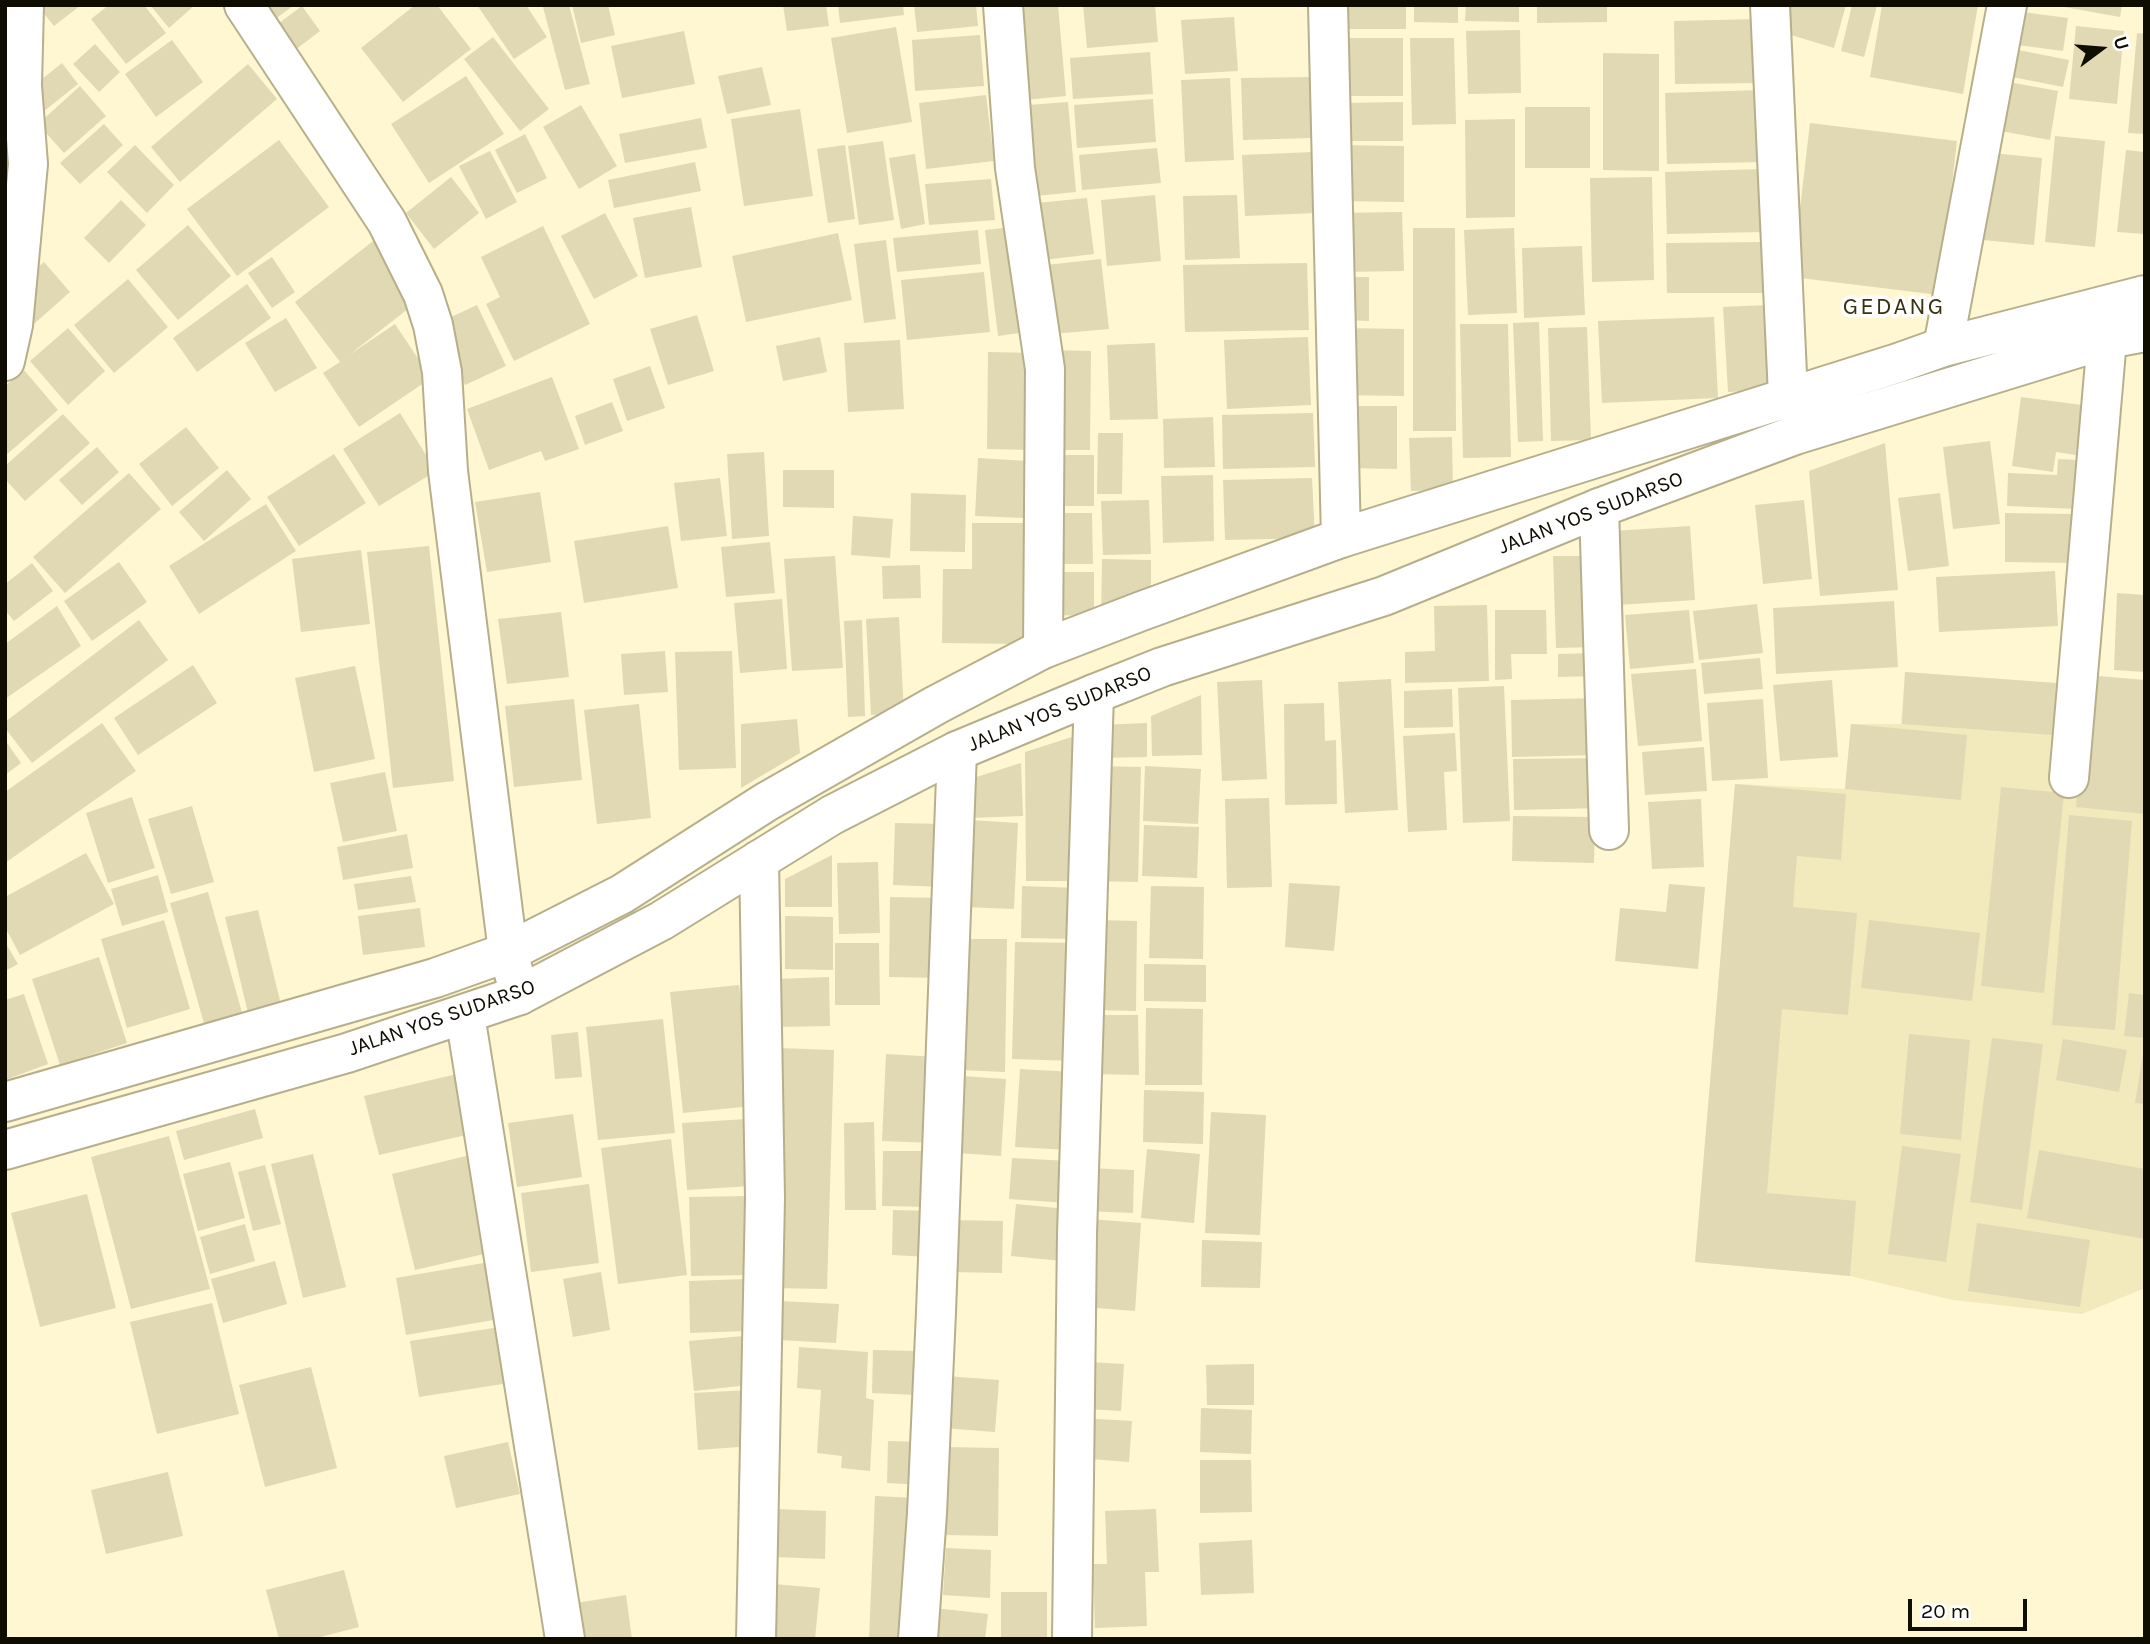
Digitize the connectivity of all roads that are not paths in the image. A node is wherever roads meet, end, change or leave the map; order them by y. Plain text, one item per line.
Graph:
1 (22, 5) edge
2 (244, 5) edge
3 (1003, 5) edge
4 (1328, 5) edge
5 (1770, 5) edge
6 (2007, 5) edge
7 (5, 18) edge
8 (2145, 295) edge
9 (2145, 332) edge
10 (2107, 339) junction
11 (1943, 347) junction
12 (5, 361) edge
13 (1898, 363) junction
14 (1788, 396) junction
15 (1905, 403) junction
16 (1599, 508) junction
17 (1341, 538) junction
18 (1043, 649) junction
19 (1094, 694) junction
20 (957, 751) junction
21 (2069, 778) dead end
22 (1609, 830) dead end
23 (759, 860) junction
24 (508, 952) junction
25 (520, 995) junction
26 (465, 1015) junction
27 (5, 1102) edge
28 (5, 1150) edge
29 (565, 1639) edge
30 (756, 1639) edge
31 (918, 1639) edge
32 (1072, 1639) edge

1 - 7 street
1 - 12 street
2 - 24 street
3 - 18 street
4 - 17 street
5 - 14 street
6 - 11 street
8 - 11 street, JALAN YOS SUDARSO
9 - 10 street, JALAN YOS SUDARSO
10 - 15 street, JALAN YOS SUDARSO
10 - 21 street
11 - 13 street, JALAN YOS SUDARSO
13 - 14 street, JALAN YOS SUDARSO
13 - 15 street
14 - 17 street, JALAN YOS SUDARSO
15 - 16 street, JALAN YOS SUDARSO
16 - 19 street, JALAN YOS SUDARSO
16 - 22 street
17 - 18 street, JALAN YOS SUDARSO
18 - 24 street, JALAN YOS SUDARSO
19 - 20 street, JALAN YOS SUDARSO
19 - 32 street
20 - 23 street, JALAN YOS SUDARSO
20 - 31 street
23 - 25 street, JALAN YOS SUDARSO
23 - 30 street
24 - 25 street
24 - 27 street, JALAN YOS SUDARSO
25 - 26 street, JALAN YOS SUDARSO
26 - 28 street, JALAN YOS SUDARSO
26 - 29 street

